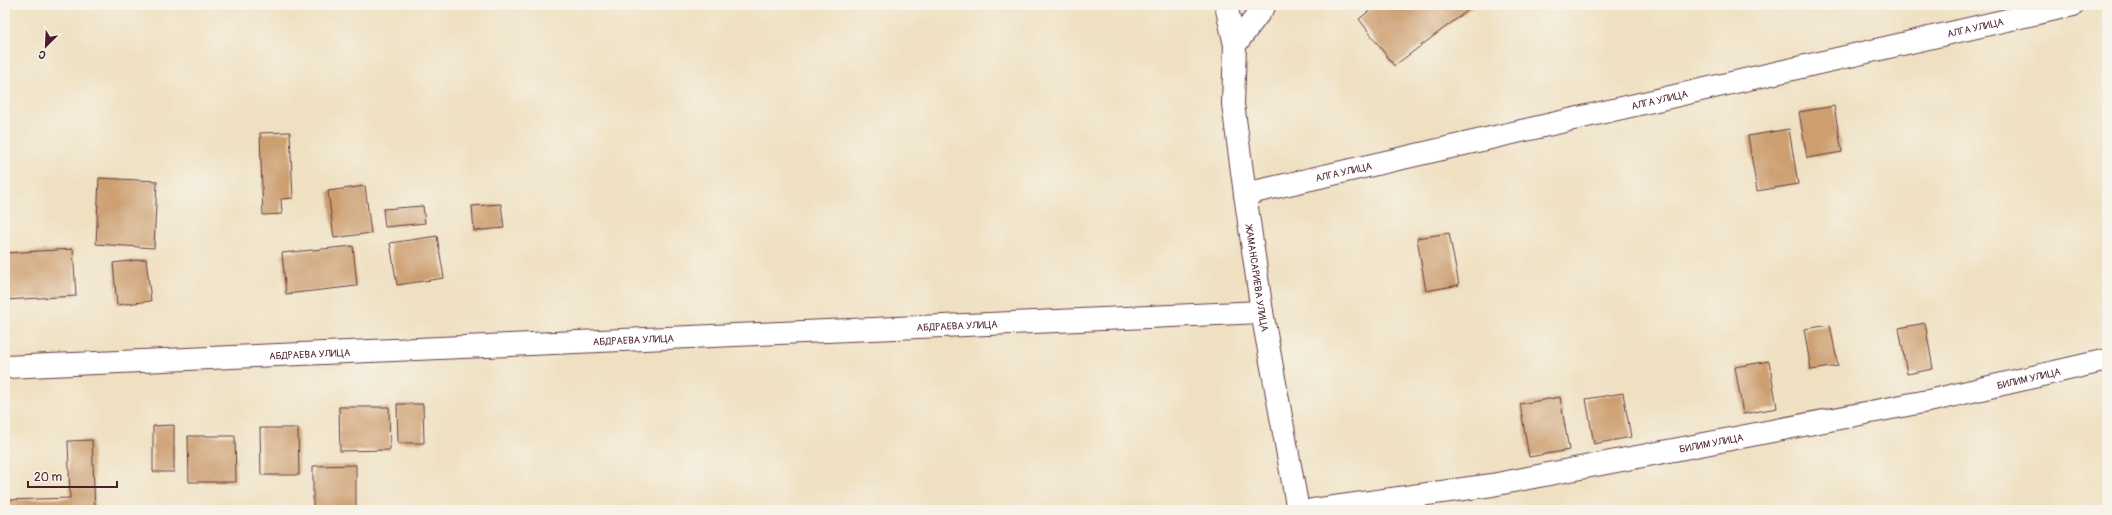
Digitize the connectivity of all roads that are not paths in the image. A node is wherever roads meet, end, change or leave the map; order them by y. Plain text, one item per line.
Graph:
1 (1226, 5) edge
2 (1265, 5) edge
3 (2073, 5) edge
4 (1235, 45) junction
5 (1245, 194) junction
6 (1262, 312) junction
7 (2107, 360) edge
8 (5, 367) edge
9 (1298, 510) edge
10 (1313, 510) edge

1 - 4 street, ЖАМАНСАРИЕВА УЛИЦА
2 - 4 street
3 - 5 street, АЛГА УЛИЦА
4 - 5 street, ЖАМАНСАРИЕВА УЛИЦА
5 - 6 street, ЖАМАНСАРИЕВА УЛИЦА
6 - 8 street, АБДРАЕВА УЛИЦА
6 - 9 street, ЖАМАНСАРИЕВА УЛИЦА
7 - 10 street, БИЛИМ УЛИЦА

